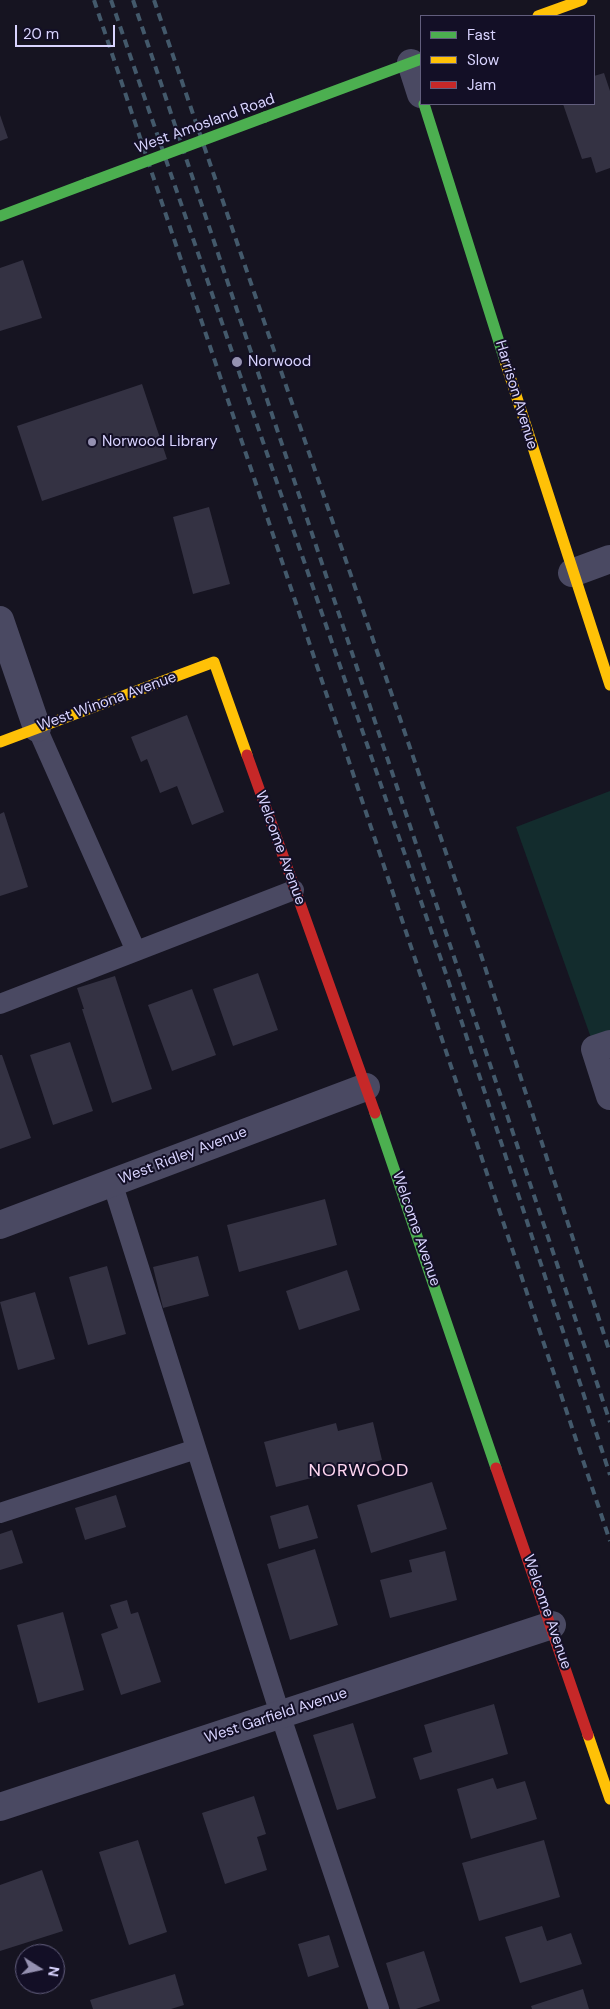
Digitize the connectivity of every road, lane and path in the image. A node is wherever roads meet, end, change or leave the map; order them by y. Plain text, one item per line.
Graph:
1 (582, 0) edge
2 (541, 15) edge
3 (416, 61) edge
4 (420, 87) edge
5 (424, 105) edge
6 (0, 216) edge
7 (610, 559) edge
8 (572, 573) junction
9 (0, 620) edge
10 (214, 662) joint
11 (610, 685) edge
12 (37, 728) junction
13 (0, 742) edge
14 (294, 890) junction
15 (136, 951) junction
16 (0, 1004) edge
17 (602, 1047) edge
18 (366, 1087) junction
19 (610, 1096) edge
20 (112, 1182) junction
21 (0, 1225) edge
22 (196, 1449) junction
23 (0, 1513) edge
24 (552, 1625) junction
25 (280, 1714) junction
26 (610, 1799) edge
27 (0, 1807) edge
28 (379, 2009) edge

1 - 2 street
3 - 4 street
3 - 6 street, West Amosland Road, bridge
5 - 8 street, Harrison Avenue
7 - 8 street
8 - 11 street, Harrison Avenue
9 - 12 street
10 - 12 street, West Winona Avenue
10 - 14 street, Welcome Avenue
12 - 13 street, West Winona Avenue
12 - 15 lane
14 - 15 lane
14 - 18 street, Welcome Avenue
15 - 16 lane
17 - 19 street
18 - 20 street, West Ridley Avenue
18 - 24 street, Welcome Avenue
20 - 21 street, West Ridley Avenue
20 - 22 lane
22 - 23 lane
22 - 25 lane
24 - 25 street, West Garfield Avenue
24 - 26 street, Welcome Avenue
25 - 27 street, West Garfield Avenue
25 - 28 lane

